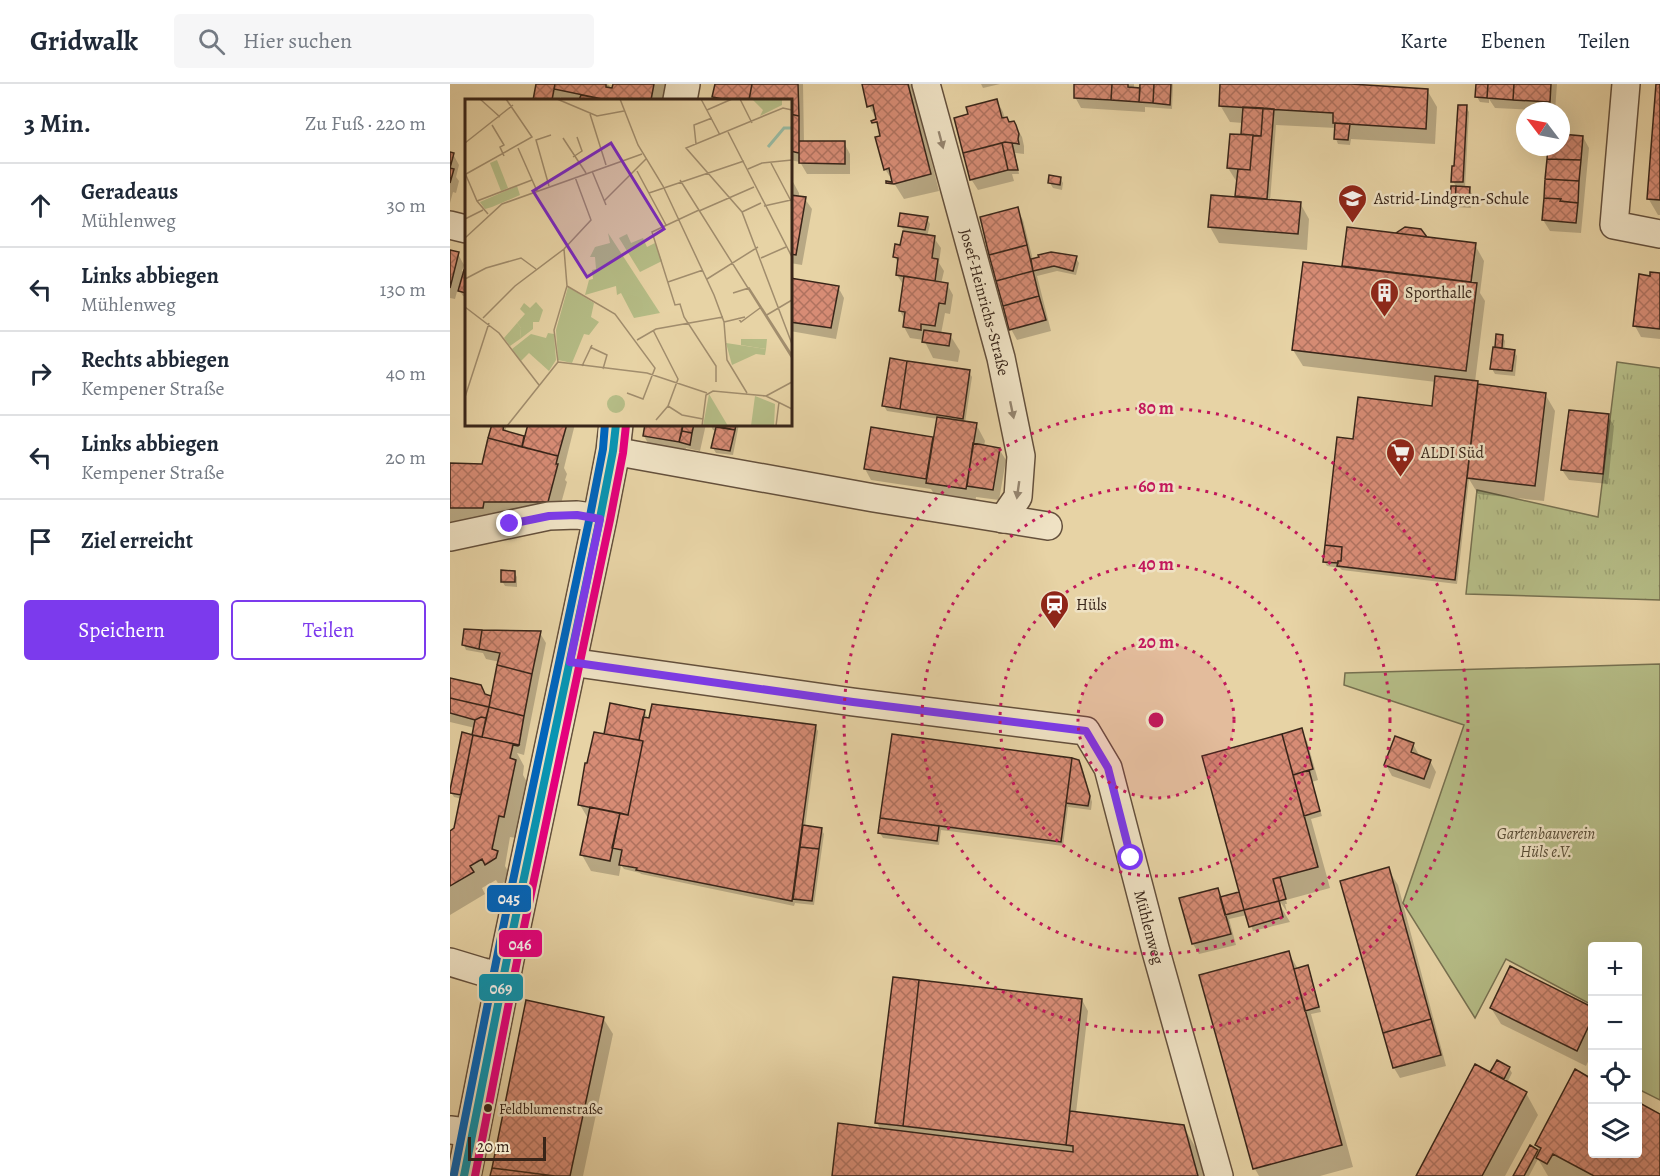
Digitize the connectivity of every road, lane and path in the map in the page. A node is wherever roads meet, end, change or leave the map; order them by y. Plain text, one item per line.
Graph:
1 (683, 84) edge
2 (926, 84) edge
3 (1626, 84) edge
4 (680, 99) edge
5 (450, 225) edge
6 (465, 229) edge
7 (1660, 234) edge
8 (615, 438) edge
9 (600, 519) junction
10 (1004, 519) junction
11 (1048, 526) dead end
12 (450, 537) edge
13 (570, 662) junction
14 (450, 962) edge
15 (503, 976) junction
16 (462, 1131) edge
17 (464, 1176) edge
18 (1219, 1176) edge

1 - 4 street
2 -> 10 street, Josef-Heinrichs-Straße
3 - 7 street
5 - 6 street
8 - 9 street
8 - 10 street
9 - 12 street
9 - 13 street
10 - 11 street
13 - 15 street
13 - 18 street, Mühlenweg
14 - 15 street
15 - 16 street
16 - 17 street

